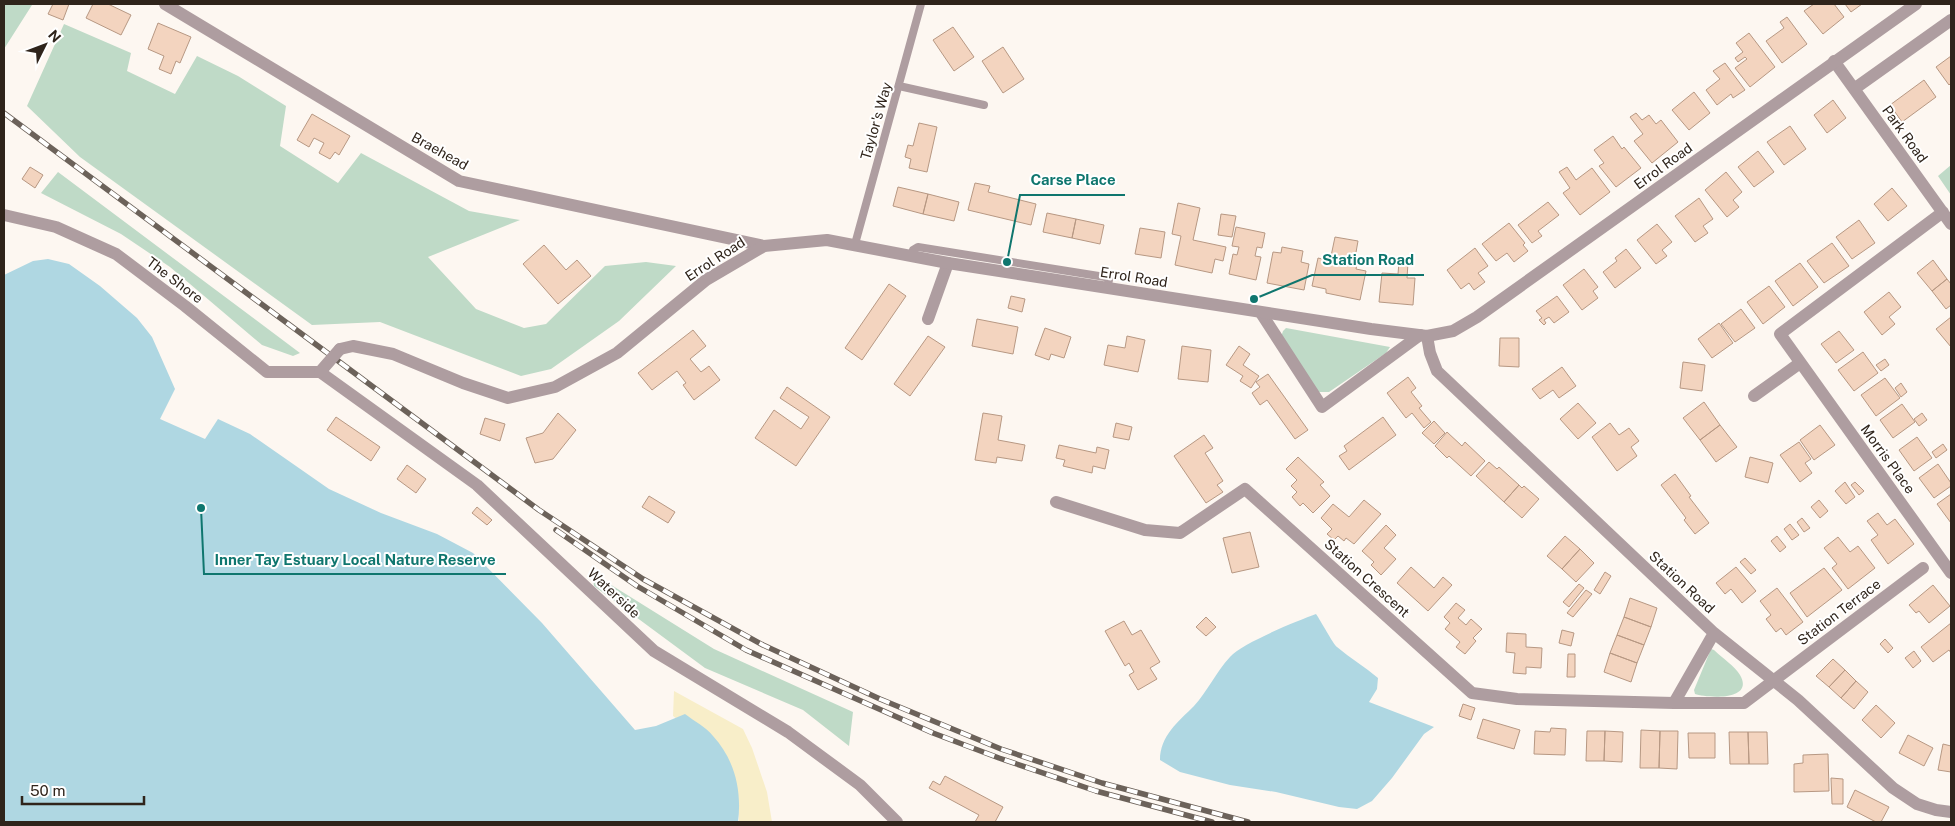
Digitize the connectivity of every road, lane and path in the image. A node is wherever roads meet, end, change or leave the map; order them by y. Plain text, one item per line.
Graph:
1 (165, 4) edge
2 (921, 4) edge
3 (1916, 4) edge
4 (1951, 20) edge
5 (1834, 62) junction
6 (899, 86) junction
7 (1854, 90) junction
8 (984, 105) dead end
9 (1943, 212) junction
10 (4, 215) edge
11 (1951, 224) edge
12 (855, 244) junction
13 (764, 246) junction
14 (910, 255) junction
15 (948, 263) junction
16 (1107, 288) junction
17 (1261, 313) junction
18 (928, 319) dead end
19 (1423, 335) junction
20 (1800, 363) junction
21 (320, 372) junction
22 (1754, 396) dead end
23 (1056, 502) dead end
24 (1923, 568) dead end
25 (1951, 573) edge
26 (1714, 633) junction
27 (1772, 680) junction
28 (1674, 703) junction
29 (1951, 812) edge
30 (897, 822) edge

1 - 13 street, Braehead
2 - 6 lane, Taylor's Way
3 - 5 street, Errol Road
4 - 7 street
5 - 7 street, Park Road
5 - 19 street, Errol Road
6 - 8 lane
6 - 12 lane, Taylor's Way
7 - 9 street, Park Road
9 - 11 street, Park Road
9 - 20 street, Morris Place
10 - 21 street, The Shore
12 - 13 street, Errol Road
12 - 14 street, Errol Road
13 - 21 street, Errol Road, bridge
14 - 15 street, Errol Road
14 - 16 lane
15 - 16 street, Errol Road
15 - 18 street
16 - 17 street, Errol Road
17 - 19 street, Errol Road
17 - 19 street, Errol Road
19 - 26 street, Station Road
20 - 22 street
20 - 25 street, Morris Place
21 - 30 street, Waterside
23 - 28 street, Station Crescent
24 - 27 street, Station Terrace
26 - 27 street, Station Road
26 - 28 street
27 - 28 street, Station Crescent
27 - 29 street, Station Road

